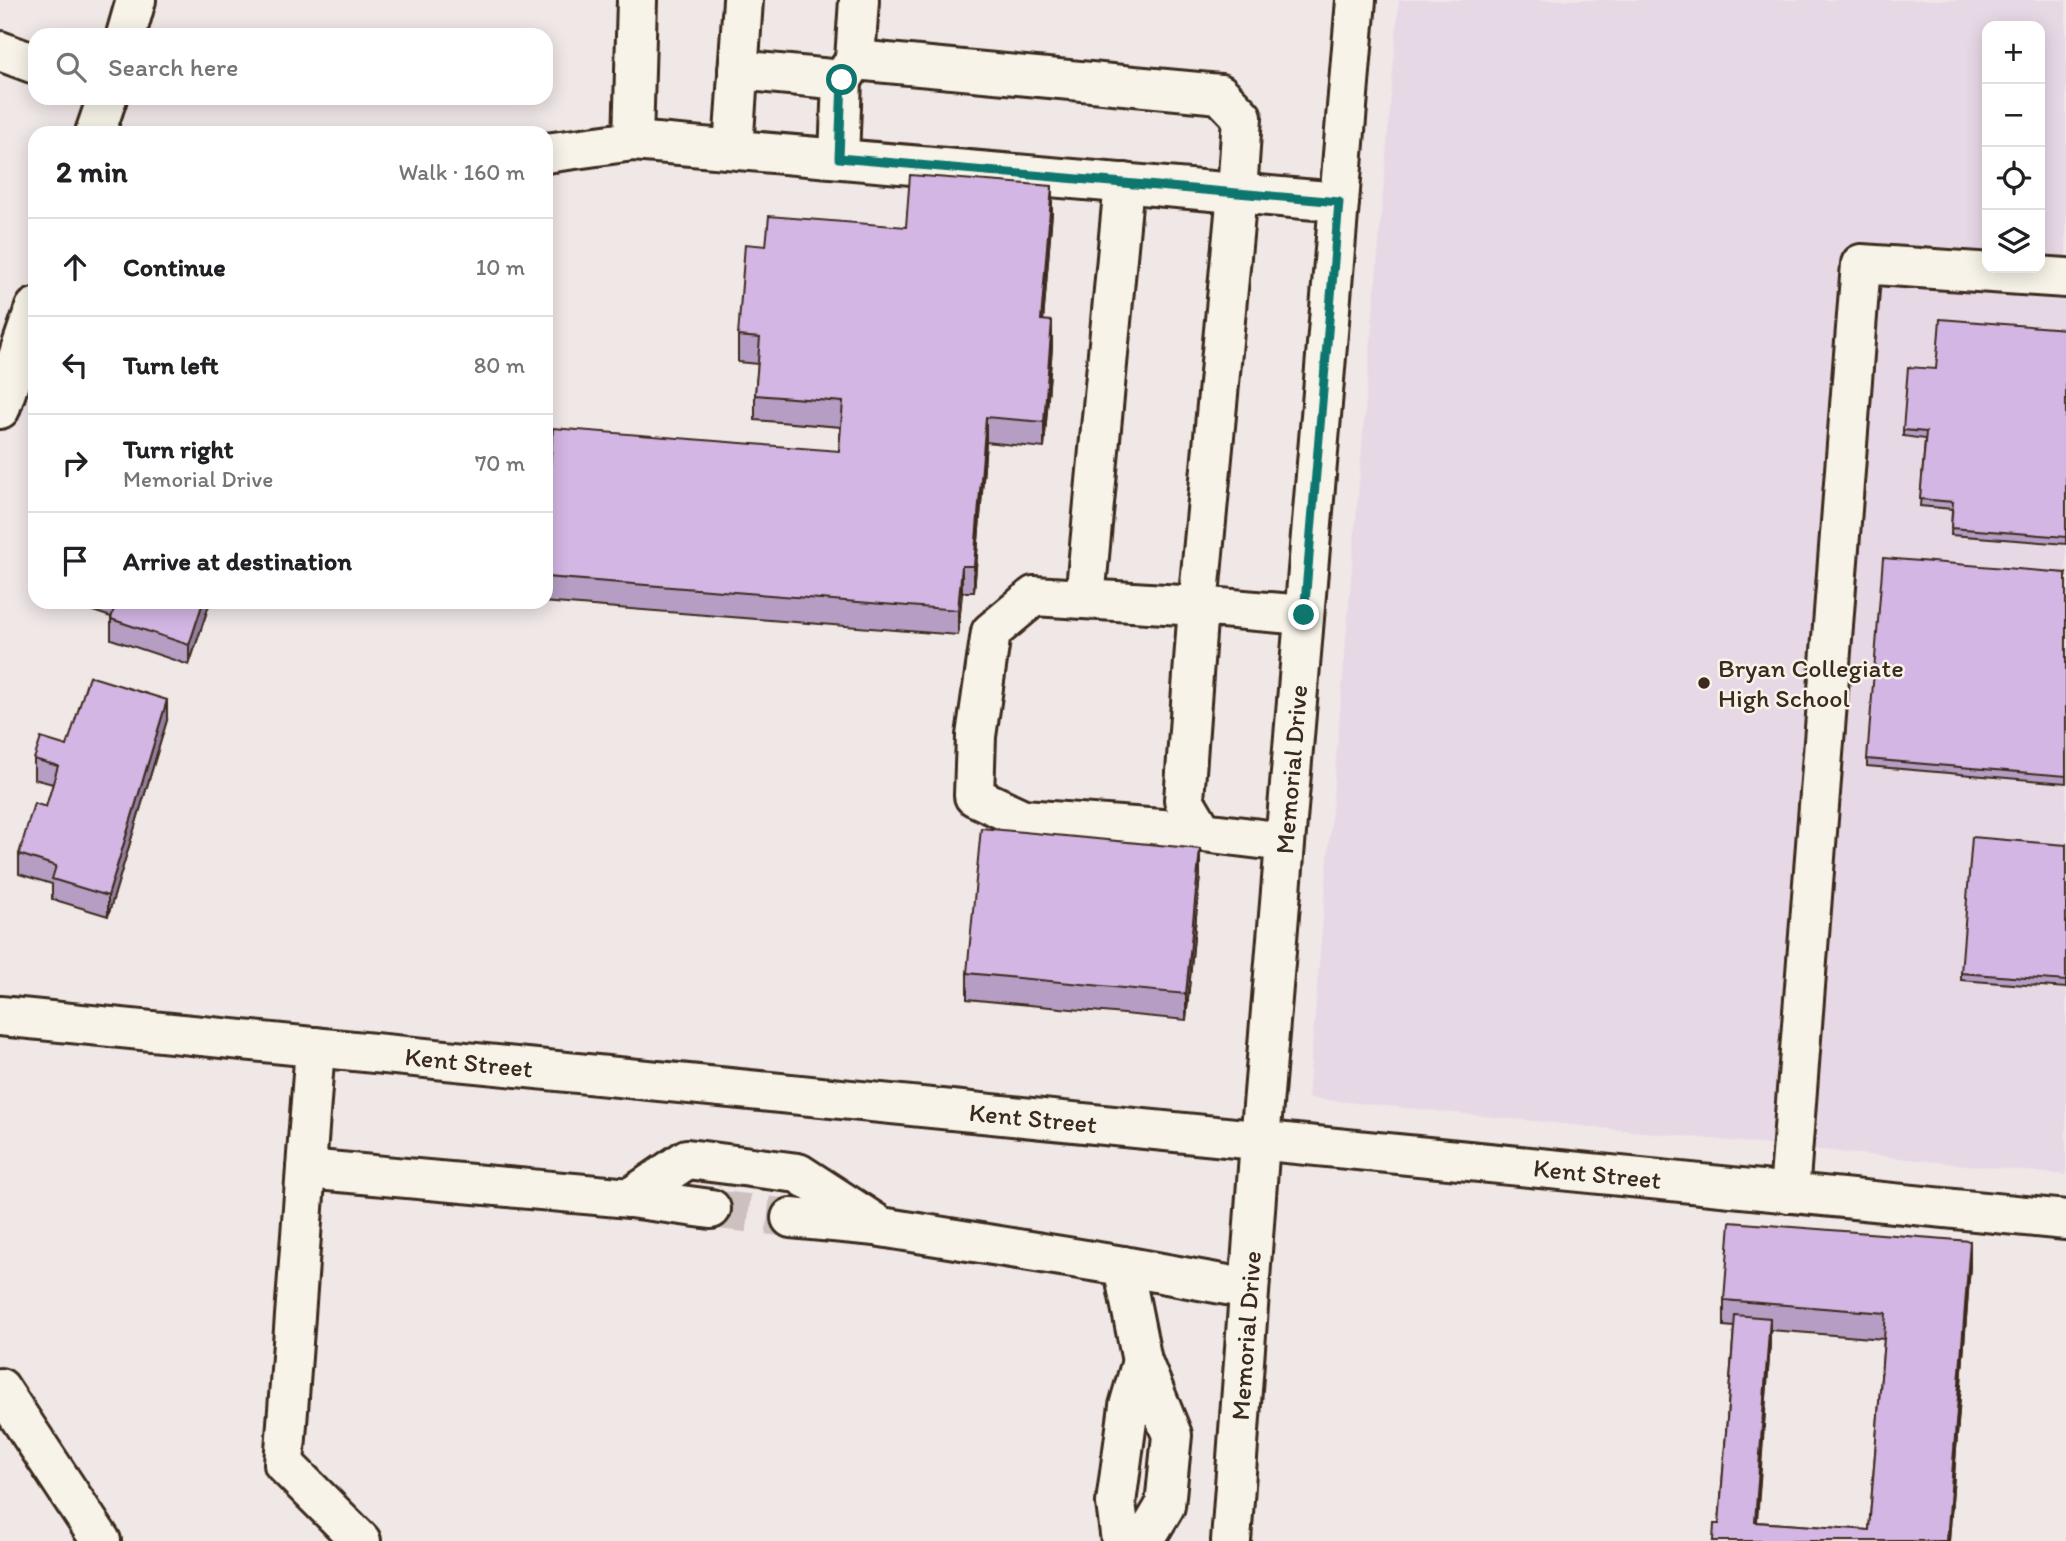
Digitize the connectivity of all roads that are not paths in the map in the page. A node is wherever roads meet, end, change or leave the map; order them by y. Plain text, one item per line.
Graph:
1 (136, 0) edge
2 (638, 0) edge
3 (743, 0) edge
4 (859, 0) edge
5 (1356, 0) edge
6 (128, 28) edge
7 (0, 51) edge
8 (28, 61) edge
9 (738, 70) junction
10 (848, 70) junction
11 (105, 105) edge
12 (97, 126) edge
13 (633, 141) junction
14 (733, 149) junction
15 (553, 152) edge
16 (839, 158) junction
17 (1124, 183) junction
18 (1237, 193) junction
19 (1339, 202) junction
20 (2066, 278) edge
21 (28, 328) edge
22 (0, 409) edge
23 (1085, 599) junction
24 (1198, 606) junction
25 (1304, 615) junction
26 (1203, 832) junction
27 (1285, 842) junction
28 (0, 1016) edge
29 (315, 1047) junction
30 (1260, 1140) junction
31 (306, 1169) junction
32 (1789, 1193) junction
33 (630, 1198) junction
34 (711, 1209) tunnel mouth
35 (791, 1218) tunnel mouth
36 (2066, 1220) edge
37 (881, 1227) junction
38 (1123, 1266) junction
39 (1249, 1289) junction
40 (1142, 1361) junction
41 (0, 1388) edge
42 (101, 1541) edge
43 (361, 1541) edge
44 (1121, 1541) edge
45 (1144, 1541) edge
46 (1231, 1541) edge

1 - 6 street
2 - 13 street
3 - 9 street
4 - 10 street
5 - 19 street, Memorial Drive
7 - 8 street
9 - 10 street
9 - 14 street
10 - 16 street
10 - 18 street
11 - 12 street
13 - 14 street
13 - 15 street
14 - 16 street
16 - 17 street
17 - 18 street
17 - 23 street
18 - 19 street
18 - 24 street
19 - 25 street, Memorial Drive
20 - 32 street
21 - 22 street
23 - 24 street
23 - 26 street
24 - 25 street
24 - 26 street
25 - 27 street, Memorial Drive
26 - 27 street
27 - 30 street, Memorial Drive
28 - 29 street, Kent Street
29 - 30 street, Kent Street
29 - 31 street
30 - 32 street, Kent Street
30 - 39 street, Memorial Drive
31 - 33 street
31 - 43 street
32 - 36 street, Kent Street
33 - 34 street
33 - 37 street
35 - 37 street
37 - 38 street
38 - 39 street
38 - 40 street
39 - 46 street, Memorial Drive
40 - 44 street
40 - 45 street
41 - 42 street

